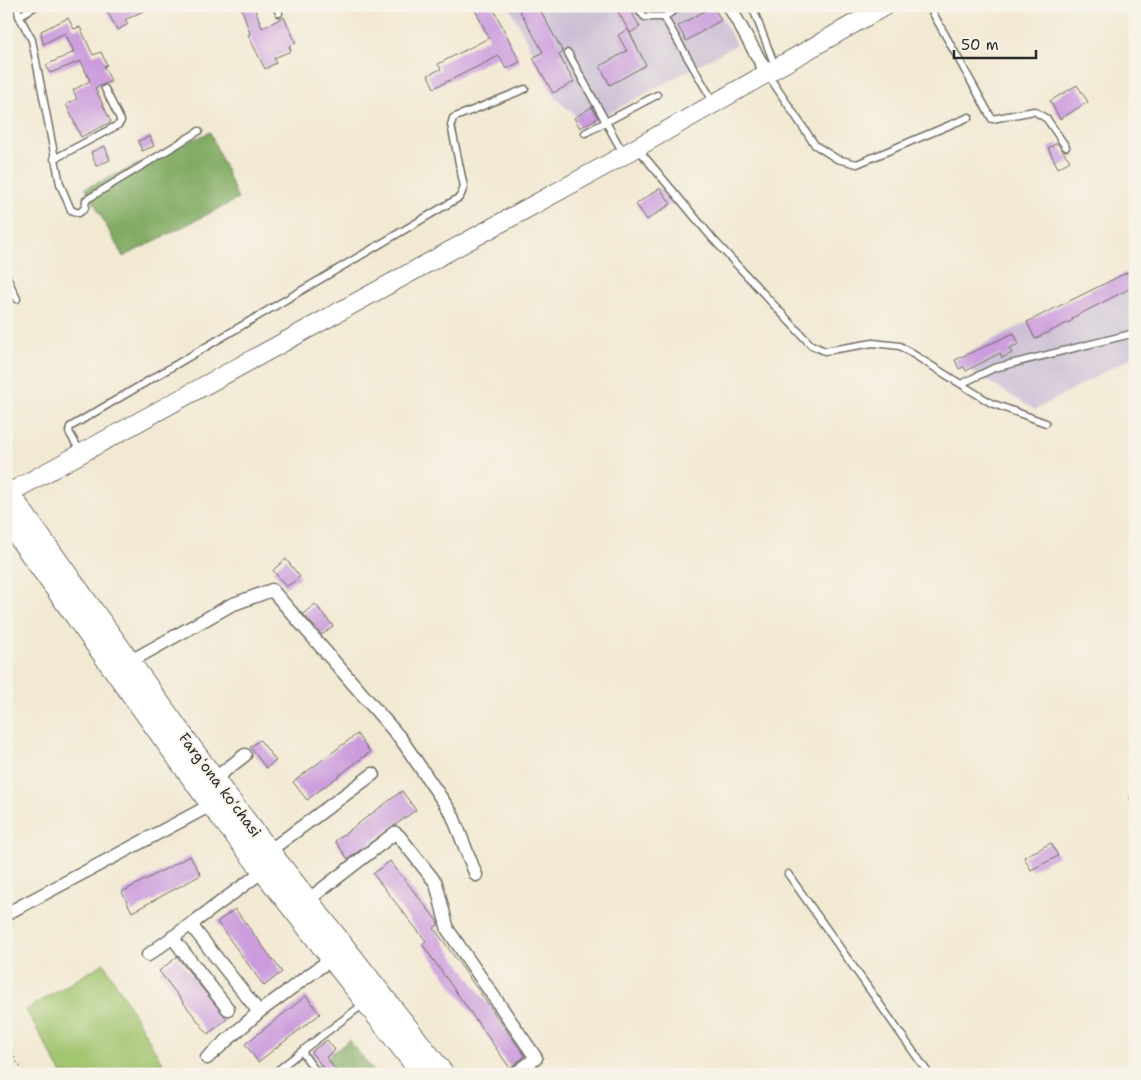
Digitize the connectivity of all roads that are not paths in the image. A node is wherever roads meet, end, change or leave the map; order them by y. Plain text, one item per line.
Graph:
1 (17, 6) edge
2 (36, 6) edge
3 (634, 6) edge
4 (681, 6) edge
5 (729, 6) edge
6 (752, 6) edge
7 (885, 6) edge
8 (929, 6) edge
9 (862, 12) edge
10 (19, 16) junction
11 (664, 16) junction
12 (568, 53) dead end
13 (772, 72) junction
14 (105, 89) dead end
15 (525, 89) dead end
16 (657, 95) dead end
17 (715, 104) junction
18 (969, 117) dead end
19 (604, 122) junction
20 (199, 130) dead end
21 (585, 133) dead end
22 (1066, 147) dead end
23 (630, 152) junction
24 (54, 159) junction
25 (6, 275) edge
26 (17, 299) dead end
27 (1135, 333) edge
28 (963, 383) junction
29 (1046, 423) dead end
30 (80, 453) junction
31 (8, 496) edge
32 (6, 520) edge
33 (129, 662) junction
34 (245, 754) dead end
35 (372, 774) dead end
36 (214, 779) junction
37 (211, 805) junction
38 (269, 851) junction
39 (263, 871) junction
40 (788, 874) dead end
41 (476, 875) dead end
42 (308, 900) junction
43 (6, 914) edge
44 (194, 922) junction
45 (172, 937) junction
46 (148, 955) dead end
47 (331, 959) junction
48 (366, 1002) junction
49 (228, 1008) dead end
50 (259, 1012) junction
51 (303, 1050) junction
52 (207, 1058) dead end
53 (274, 1074) edge
54 (318, 1074) edge
55 (422, 1074) edge
56 (444, 1074) edge
57 (515, 1074) edge
58 (929, 1074) edge

1 - 10 lane
2 - 10 lane
3 - 11 lane
4 - 11 lane
5 - 13 street
6 - 13 lane
7 - 9 main road
8 - 22 lane
9 - 13 main road
10 - 24 lane
11 - 17 lane
12 - 19 lane
13 - 17 main road
13 - 18 lane
14 - 24 lane
15 - 30 lane
16 - 19 lane
17 - 23 main road
19 - 21 lane
19 - 23 lane
20 - 24 lane
23 - 28 lane
23 - 30 main road
25 - 26 lane
27 - 28 lane
28 - 29 lane
30 - 31 main road
31 - 33 main road, Fargʻona koʻchasi
32 - 37 main road, Fargʻona koʻchasi
33 - 36 main road, Fargʻona koʻchasi
33 - 41 street
34 - 36 street
35 - 38 street
36 - 38 main road, Fargʻona koʻchasi
37 - 39 main road, Fargʻona koʻchasi
37 - 43 street
38 - 42 main road, Fargʻona koʻchasi
39 - 44 street
39 - 47 main road, Fargʻona koʻchasi
40 - 58 lane
42 - 56 main road, Fargʻona koʻchasi
42 - 57 street
44 - 45 street
44 - 50 street
45 - 46 street
45 - 49 street
47 - 48 main road, Fargʻona koʻchasi
47 - 50 street
48 - 51 lane
48 - 55 main road, Fargʻona koʻchasi
50 - 52 street
51 - 53 lane
51 - 54 lane

